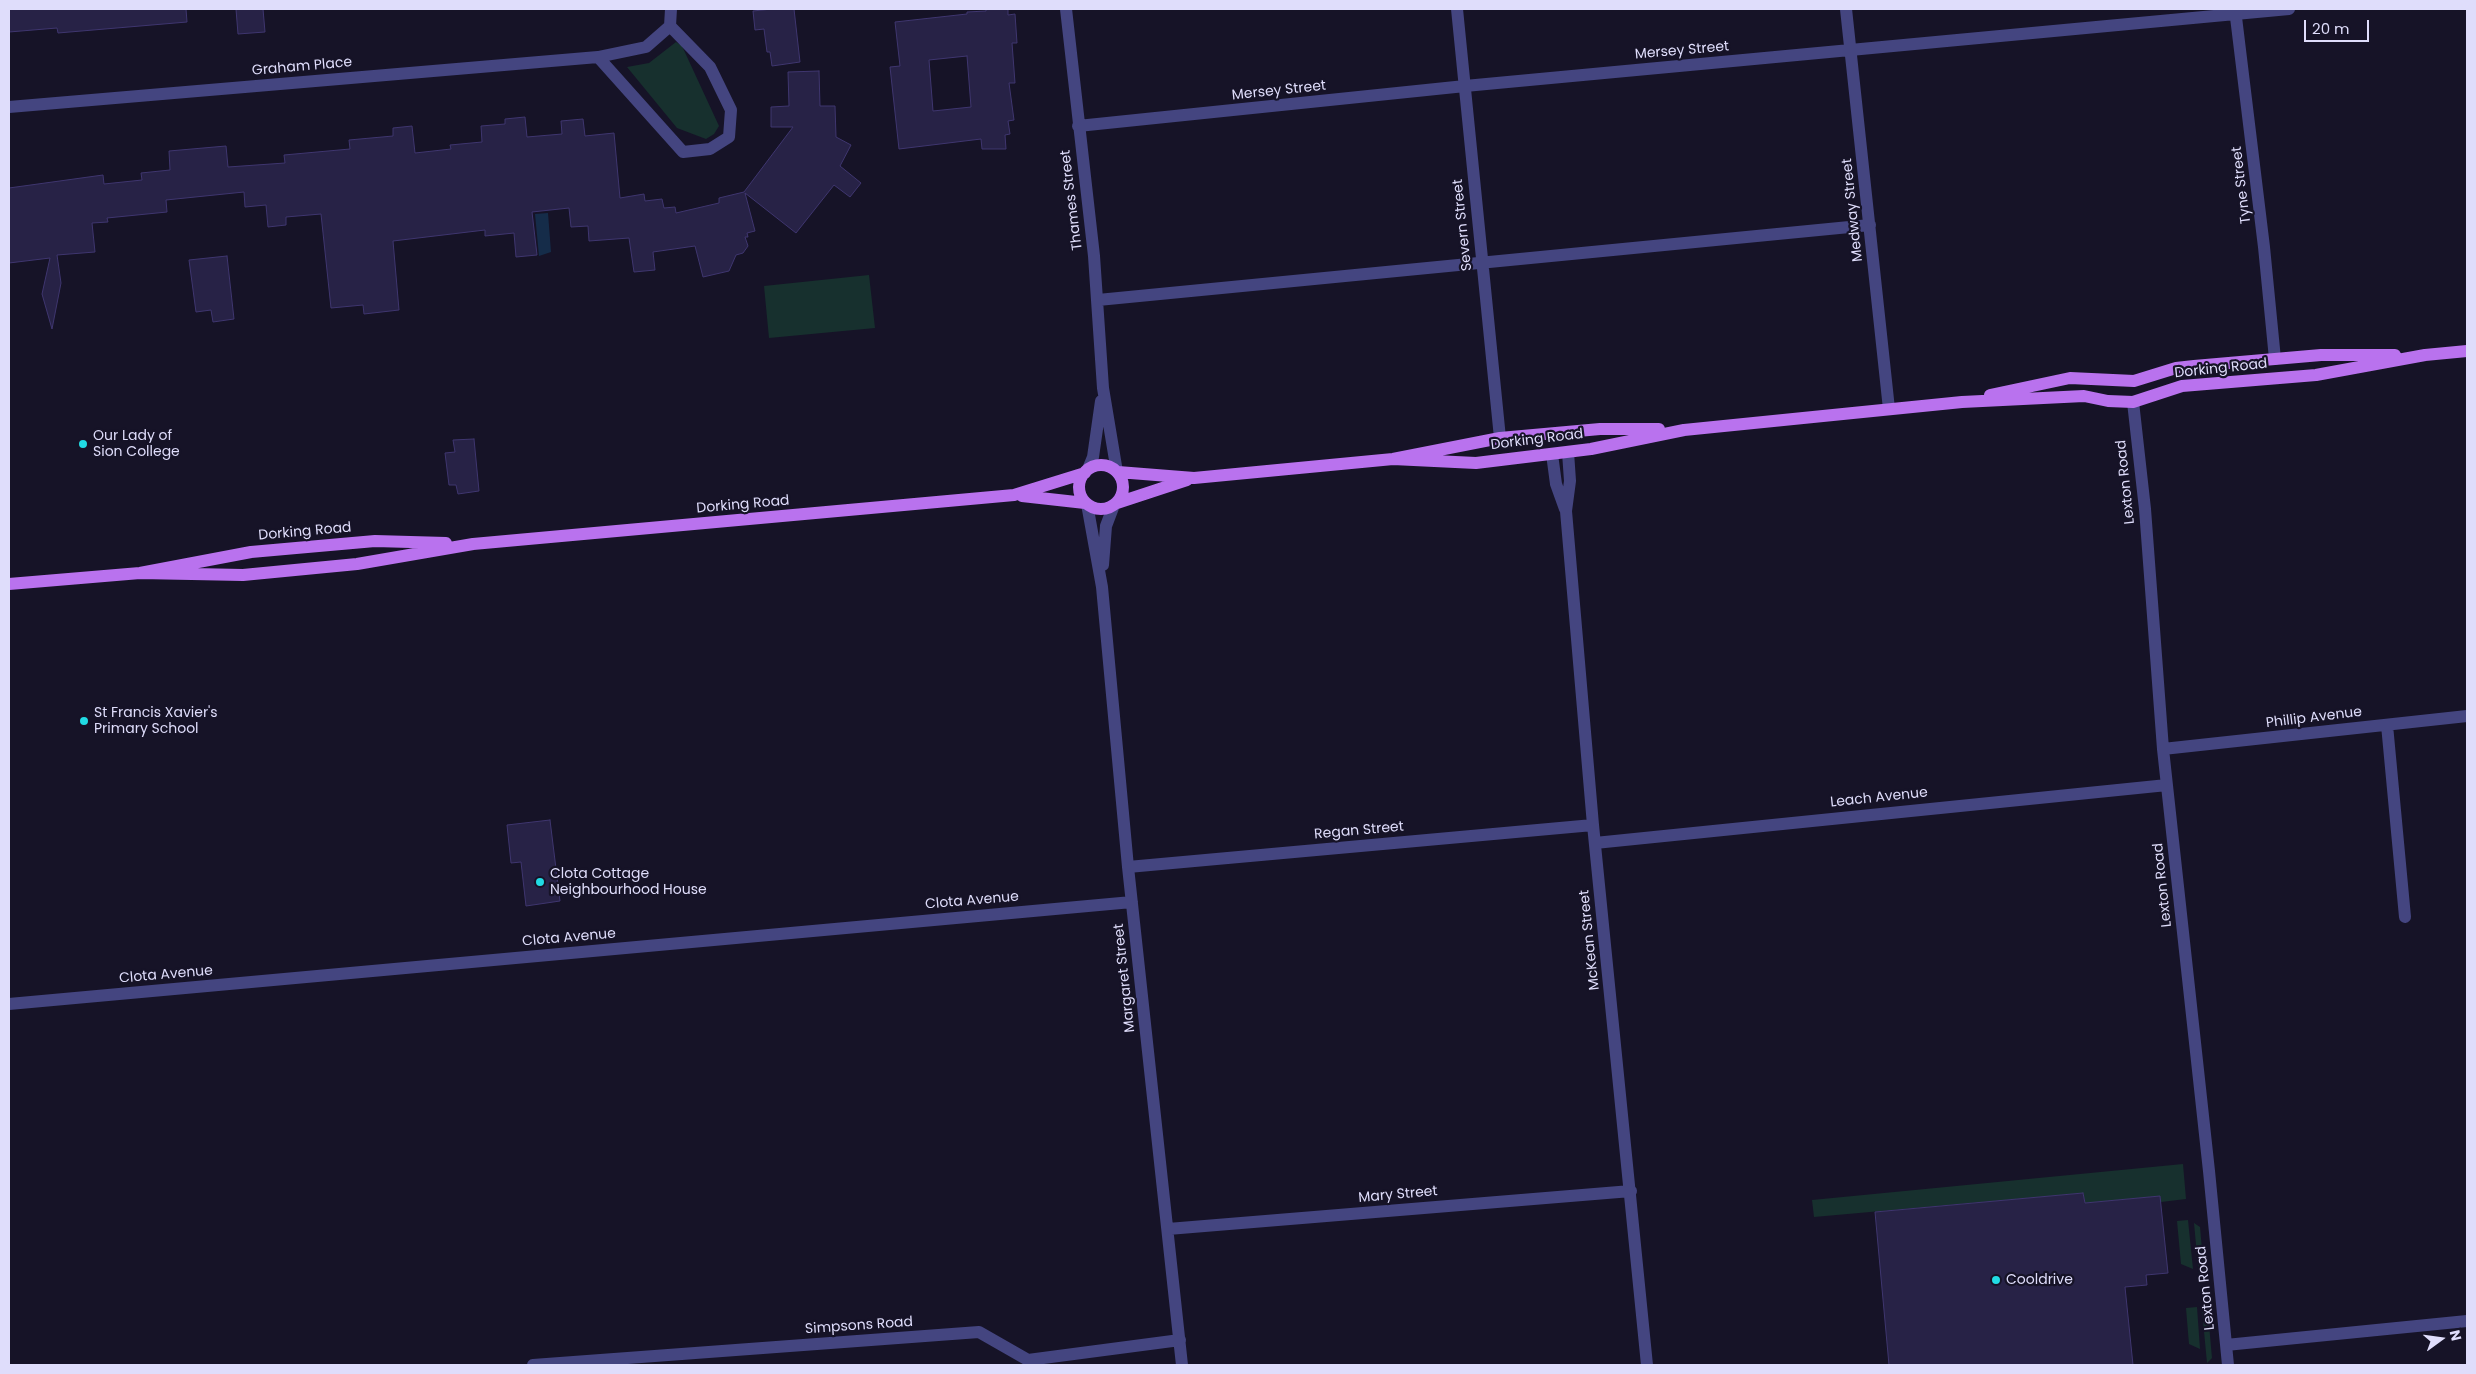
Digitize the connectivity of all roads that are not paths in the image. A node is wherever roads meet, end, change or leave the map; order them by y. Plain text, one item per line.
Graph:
1 (671, 9) edge
2 (1066, 9) edge
3 (1456, 9) edge
4 (1846, 9) edge
5 (2289, 9) edge
6 (2236, 11) edge
7 (670, 26) junction
8 (1851, 51) junction
9 (598, 57) junction
10 (1464, 86) junction
11 (9, 107) edge
12 (1078, 126) junction
13 (1870, 225) junction
14 (1482, 264) junction
15 (1098, 300) junction
16 (2467, 350) edge
17 (2425, 355) junction
18 (2275, 358) junction
19 (1103, 388) junction
20 (1962, 402) junction
21 (2134, 402) junction
22 (1889, 409) junction
23 (1684, 430) junction
24 (1500, 438) junction
25 (1568, 452) junction
26 (1552, 454) junction
27 (1393, 459) junction
28 (1086, 471) junction
29 (1117, 472) junction
30 (1194, 478) junction
31 (1014, 495) junction
32 (1086, 504) junction
33 (1116, 504) junction
34 (1566, 512) junction
35 (473, 544) junction
36 (325, 546) junction
37 (327, 567) junction
38 (140, 573) junction
39 (9, 584) edge
40 (1102, 587) junction
41 (2467, 716) edge
42 (2387, 724) junction
43 (2163, 750) junction
44 (2167, 785) junction
45 (1593, 825) junction
46 (1595, 843) junction
47 (1128, 867) junction
48 (1132, 902) junction
49 (2405, 917) dead end
50 (9, 1004) edge
51 (1631, 1191) junction
52 (1168, 1229) junction
53 (2467, 1321) edge
54 (1180, 1340) junction
55 (2226, 1345) junction
56 (533, 1365) edge
57 (1182, 1365) edge
58 (1648, 1365) edge
59 (2228, 1365) edge

1 - 7 street
2 - 12 street, Thames Street
3 - 10 street, Severn Street
4 - 8 street, Medway Street
5 - 6 street, Mersey Street
6 - 8 street, Mersey Street
6 - 18 street, Tyne Street
7 - 9 street, Graham Place
7 - 9 street
8 - 10 street, Mersey Street
8 - 13 street, Medway Street
9 - 11 street, Graham Place
10 - 12 street, Mersey Street
10 - 14 street, Severn Street
12 - 15 street, Thames Street
13 - 14 street
13 - 22 street, Medway Street
14 - 15 street
14 - 24 street, Severn Street
15 - 19 street, Thames Street
16 - 17 main road, Dorking Road
17 - 18 main road, Dorking Road
17 - 21 main road, Dorking Road
18 - 20 main road, Dorking Road
19 - 28 street, Thames Street
19 - 29 street, Thames Street
20 - 21 main road, Dorking Road
20 - 22 main road, Dorking Road
21 - 43 street, Lexton Road
22 - 23 main road, Dorking Road
23 - 24 main road, Dorking Road
23 - 25 main road, Dorking Road
24 - 27 main road, Dorking Road
25 - 26 main road, Dorking Road
25 - 34 street, McKean Street
26 - 27 main road, Dorking Road
26 - 34 street, McKean Street
27 - 30 main road, Dorking Road
28 - 29 main road
28 - 31 main road, Dorking Road
28 - 32 main road
29 - 30 main road, Dorking Road
29 - 33 main road
30 - 33 main road, Dorking Road
31 - 32 main road, Dorking Road
31 - 35 main road, Dorking Road
32 - 33 main road
32 - 40 street, Margaret Street
33 - 40 street, Margaret Street
34 - 45 street, McKean Street
35 - 36 main road, Dorking Road
35 - 37 main road, Dorking Road
36 - 37 main road
36 - 38 main road, Dorking Road
37 - 38 main road, Dorking Road
38 - 39 main road, Dorking Road
40 - 47 street, Margaret Street
41 - 42 street, Phillip Avenue
42 - 43 street, Phillip Avenue
42 - 49 street
43 - 44 street, Lexton Road
44 - 46 street, Leach Avenue
44 - 55 street, Lexton Road
45 - 46 street, McKean Street
45 - 47 street, Regan Street
46 - 51 street, McKean Street
47 - 48 street, Margaret Street
48 - 50 street, Clota Avenue
48 - 52 street, Margaret Street
51 - 52 street, Mary Street
51 - 58 street, McKean Street
52 - 54 street, Margaret Street
53 - 55 street
54 - 56 street, Simpsons Road
54 - 57 street, Margaret Street
55 - 59 street, Lexton Road

